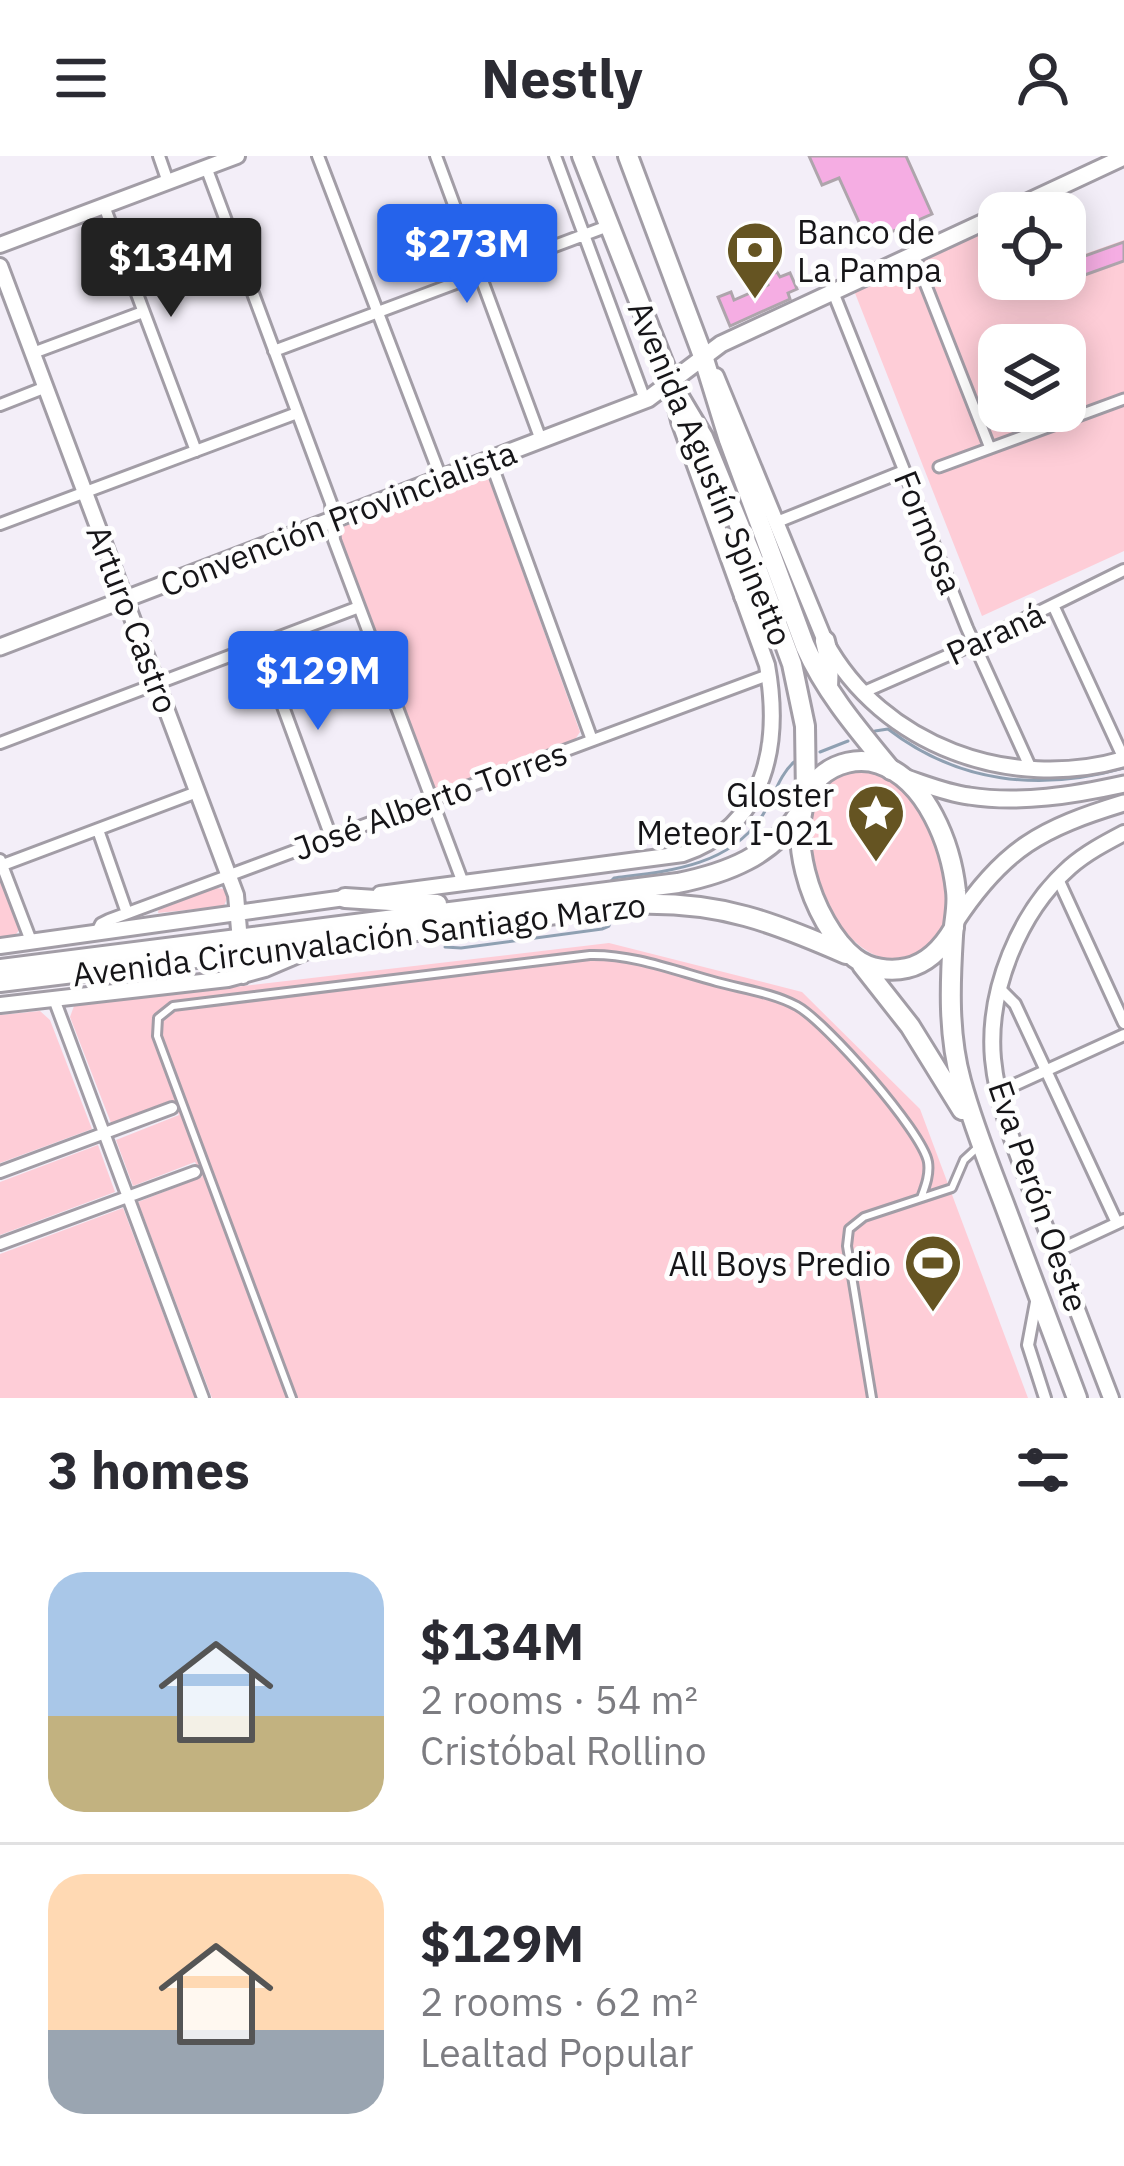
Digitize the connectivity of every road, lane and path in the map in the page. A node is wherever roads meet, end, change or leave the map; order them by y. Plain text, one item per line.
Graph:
1 (159, 156) edge
2 (237, 156) edge
3 (319, 156) edge
4 (436, 156) edge
5 (555, 156) edge
6 (582, 156) edge
7 (628, 156) edge
8 (1124, 157) edge
9 (206, 167) junction
10 (168, 182) junction
11 (1049, 192) edge
12 (104, 206) junction
13 (978, 225) edge
14 (608, 226) junction
15 (584, 235) junction
16 (0, 245) edge
17 (914, 255) junction
18 (0, 266) edge
19 (480, 274) junction
20 (833, 292) junction
21 (143, 312) junction
22 (378, 312) junction
23 (274, 351) junction
24 (33, 353) junction
25 (704, 356) junction
26 (670, 380) junction
27 (46, 387) junction
28 (1124, 399) edge
29 (645, 400) junction
30 (0, 405) edge
31 (297, 413) junction
32 (542, 440) junction
33 (990, 448) junction
34 (196, 451) junction
35 (490, 460) junction
36 (939, 467) dead end
37 (904, 471) junction
38 (441, 478) junction
39 (85, 492) junction
40 (333, 520) junction
41 (776, 523) junction
42 (0, 524) edge
43 (1124, 570) edge
44 (744, 596) junction
45 (125, 599) junction
46 (1053, 605) junction
47 (359, 607) junction
48 (780, 630) junction
49 (825, 641) junction
50 (260, 644) junction
51 (974, 644) junction
52 (0, 647) edge
53 (768, 675) junction
54 (157, 683) junction
55 (828, 688) junction
56 (863, 692) junction
57 (592, 740) junction
58 (0, 742) edge
59 (1124, 759) edge
60 (1031, 769) junction
61 (895, 772) junction
62 (1124, 784) edge
63 (197, 792) junction
64 (431, 800) junction
65 (805, 800) junction
66 (1124, 803) edge
67 (98, 830) junction
68 (1124, 833) edge
69 (332, 837) junction
70 (1, 864) edge
71 (229, 875) junction
72 (1058, 879) junction
73 (463, 884) junction
74 (597, 894) junction
75 (345, 898) junction
76 (238, 912) junction
77 (127, 913) junction
78 (955, 924) junction
79 (97, 932) junction
80 (31, 941) junction
81 (329, 942) junction
82 (0, 946) edge
83 (181, 946) junction
84 (240, 946) junction
85 (0, 959) edge
86 (856, 960) junction
87 (160, 962) junction
88 (0, 968) edge
89 (243, 976) junction
90 (0, 982) edge
91 (1000, 989) junction
92 (0, 992) edge
93 (54, 999) junction
94 (0, 1005) edge
95 (1124, 1023) edge
96 (1124, 1035) edge
97 (1046, 1071) junction
98 (999, 1092) junction
99 (172, 1108) dead end
100 (104, 1133) junction
101 (982, 1144) junction
102 (0, 1172) edge
103 (196, 1172) dead end
104 (128, 1197) junction
105 (921, 1198) junction
106 (1121, 1222) edge
107 (0, 1244) edge
108 (1055, 1252) junction
109 (1038, 1294) junction
110 (202, 1398) edge
111 (292, 1398) edge
112 (872, 1398) edge
113 (1045, 1398) edge
114 (1077, 1398) edge
115 (1111, 1398) edge

1 - 10 street
2 - 9 street
3 - 22 street
4 - 19 street
5 - 15 street
6 - 14 main road, Avenida Agustín Spinetto
7 - 25 main road, Avenida Agustín Spinetto
8 - 11 main road, Convención Provincialista
9 - 10 street
9 - 23 street
10 - 12 street
12 - 16 street
12 - 21 street
13 - 17 main road, Convención Provincialista
14 - 15 street
14 - 26 main road, Avenida Agustín Spinetto
15 - 19 street
15 - 29 street
17 - 20 main road, Convención Provincialista
17 - 33 street
18 - 24 street, Arturo Castro
19 - 22 street
19 - 32 street
20 - 25 main road, Convención Provincialista
20 - 37 street, Formosa
21 - 24 street
21 - 34 street
22 - 23 street
22 - 38 street
23 - 31 street
24 - 27 street, Arturo Castro
25 - 26 main road, Convención Provincialista
25 - 41 street
25 - 55 main road, Avenida Agustín Spinetto
26 - 29 main road, Convención Provincialista
26 - 44 street
26 - 48 main road, Avenida Agustín Spinetto
27 - 30 street
27 - 39 street, Arturo Castro
28 - 33 street
29 - 32 main road, Convención Provincialista
31 - 34 street
31 - 40 street
32 - 35 main road, Convención Provincialista
33 - 36 street
34 - 39 street
35 - 38 main road, Convención Provincialista
35 - 57 street
37 - 41 street
37 - 51 street, Formosa
38 - 40 main road, Convención Provincialista
39 - 42 street
39 - 45 street, Arturo Castro
40 - 45 main road, Convención Provincialista
40 - 47 street
41 - 49 street
43 - 46 street, Paraná
44 - 48 main road
44 - 53 street
45 - 52 main road, Convención Provincialista
45 - 54 street, Arturo Castro
46 - 51 street, Paraná
46 - 59 street
47 - 50 street
47 - 64 street
48 - 65 main road, Avenida Agustín Spinetto
49 - 55 main road
49 - 56 street
50 - 54 street
50 - 69 street
51 - 56 street, Paraná
51 - 60 street, Formosa
53 - 57 street, José Alberto Torres
53 - 73 street
54 - 58 street
54 - 63 street, Arturo Castro
55 - 61 main road, Avenida Agustín Spinetto
56 - 60 street
57 - 64 street, José Alberto Torres
59 - 60 street
61 - 62 main road
61 - 65 main road
61 - 78 main road
63 - 67 street
63 - 71 street, Arturo Castro
64 - 69 street, José Alberto Torres
64 - 73 street
65 - 74 main road, Avenida Circunvalación Santiago Marzo
65 - 86 main road
66 - 78 main road
67 - 70 street
67 - 77 street
68 - 72 street, Eva Perón Oeste
69 - 71 street, José Alberto Torres
70 - 80 street
71 - 76 street, Arturo Castro
71 - 77 street, José Alberto Torres
72 - 91 street, Eva Perón Oeste
72 - 95 street
73 - 75 street
74 - 75 main road
74 - 84 main road, Avenida Circunvalación Santiago Marzo
75 - 76 street
76 - 79 street
76 - 84 street, Arturo Castro
77 - 79 street, José Alberto Torres
78 - 86 main road
78 - 101 main road
79 - 80 street
80 - 82 street
81 - 84 main road, Avenida Circunvalación Santiago Marzo
81 - 86 main road, Avenida Circunvalación Santiago Marzo
81 - 89 street
83 - 84 main road, Avenida Circunvalación Santiago Marzo
83 - 85 main road
83 - 88 main road, Avenida Circunvalación Santiago Marzo
84 - 87 main road, Avenida Circunvalación Santiago Marzo
84 - 89 street, Arturo Castro
86 - 101 main road
87 - 90 main road, Avenida Circunvalación Santiago Marzo
87 - 92 main road
89 - 93 street
91 - 97 street
91 - 98 street, Eva Perón Oeste
93 - 94 street
93 - 100 street
96 - 97 street
97 - 98 street
97 - 106 street
98 - 108 street, Eva Perón Oeste
99 - 100 street
100 - 102 street
100 - 104 street
101 - 105 lane
101 - 109 main road
103 - 104 street
104 - 107 street
104 - 110 street
105 - 111 lane
105 - 112 lane
106 - 108 street
108 - 115 street, Eva Perón Oeste
109 - 113 street
109 - 114 main road

